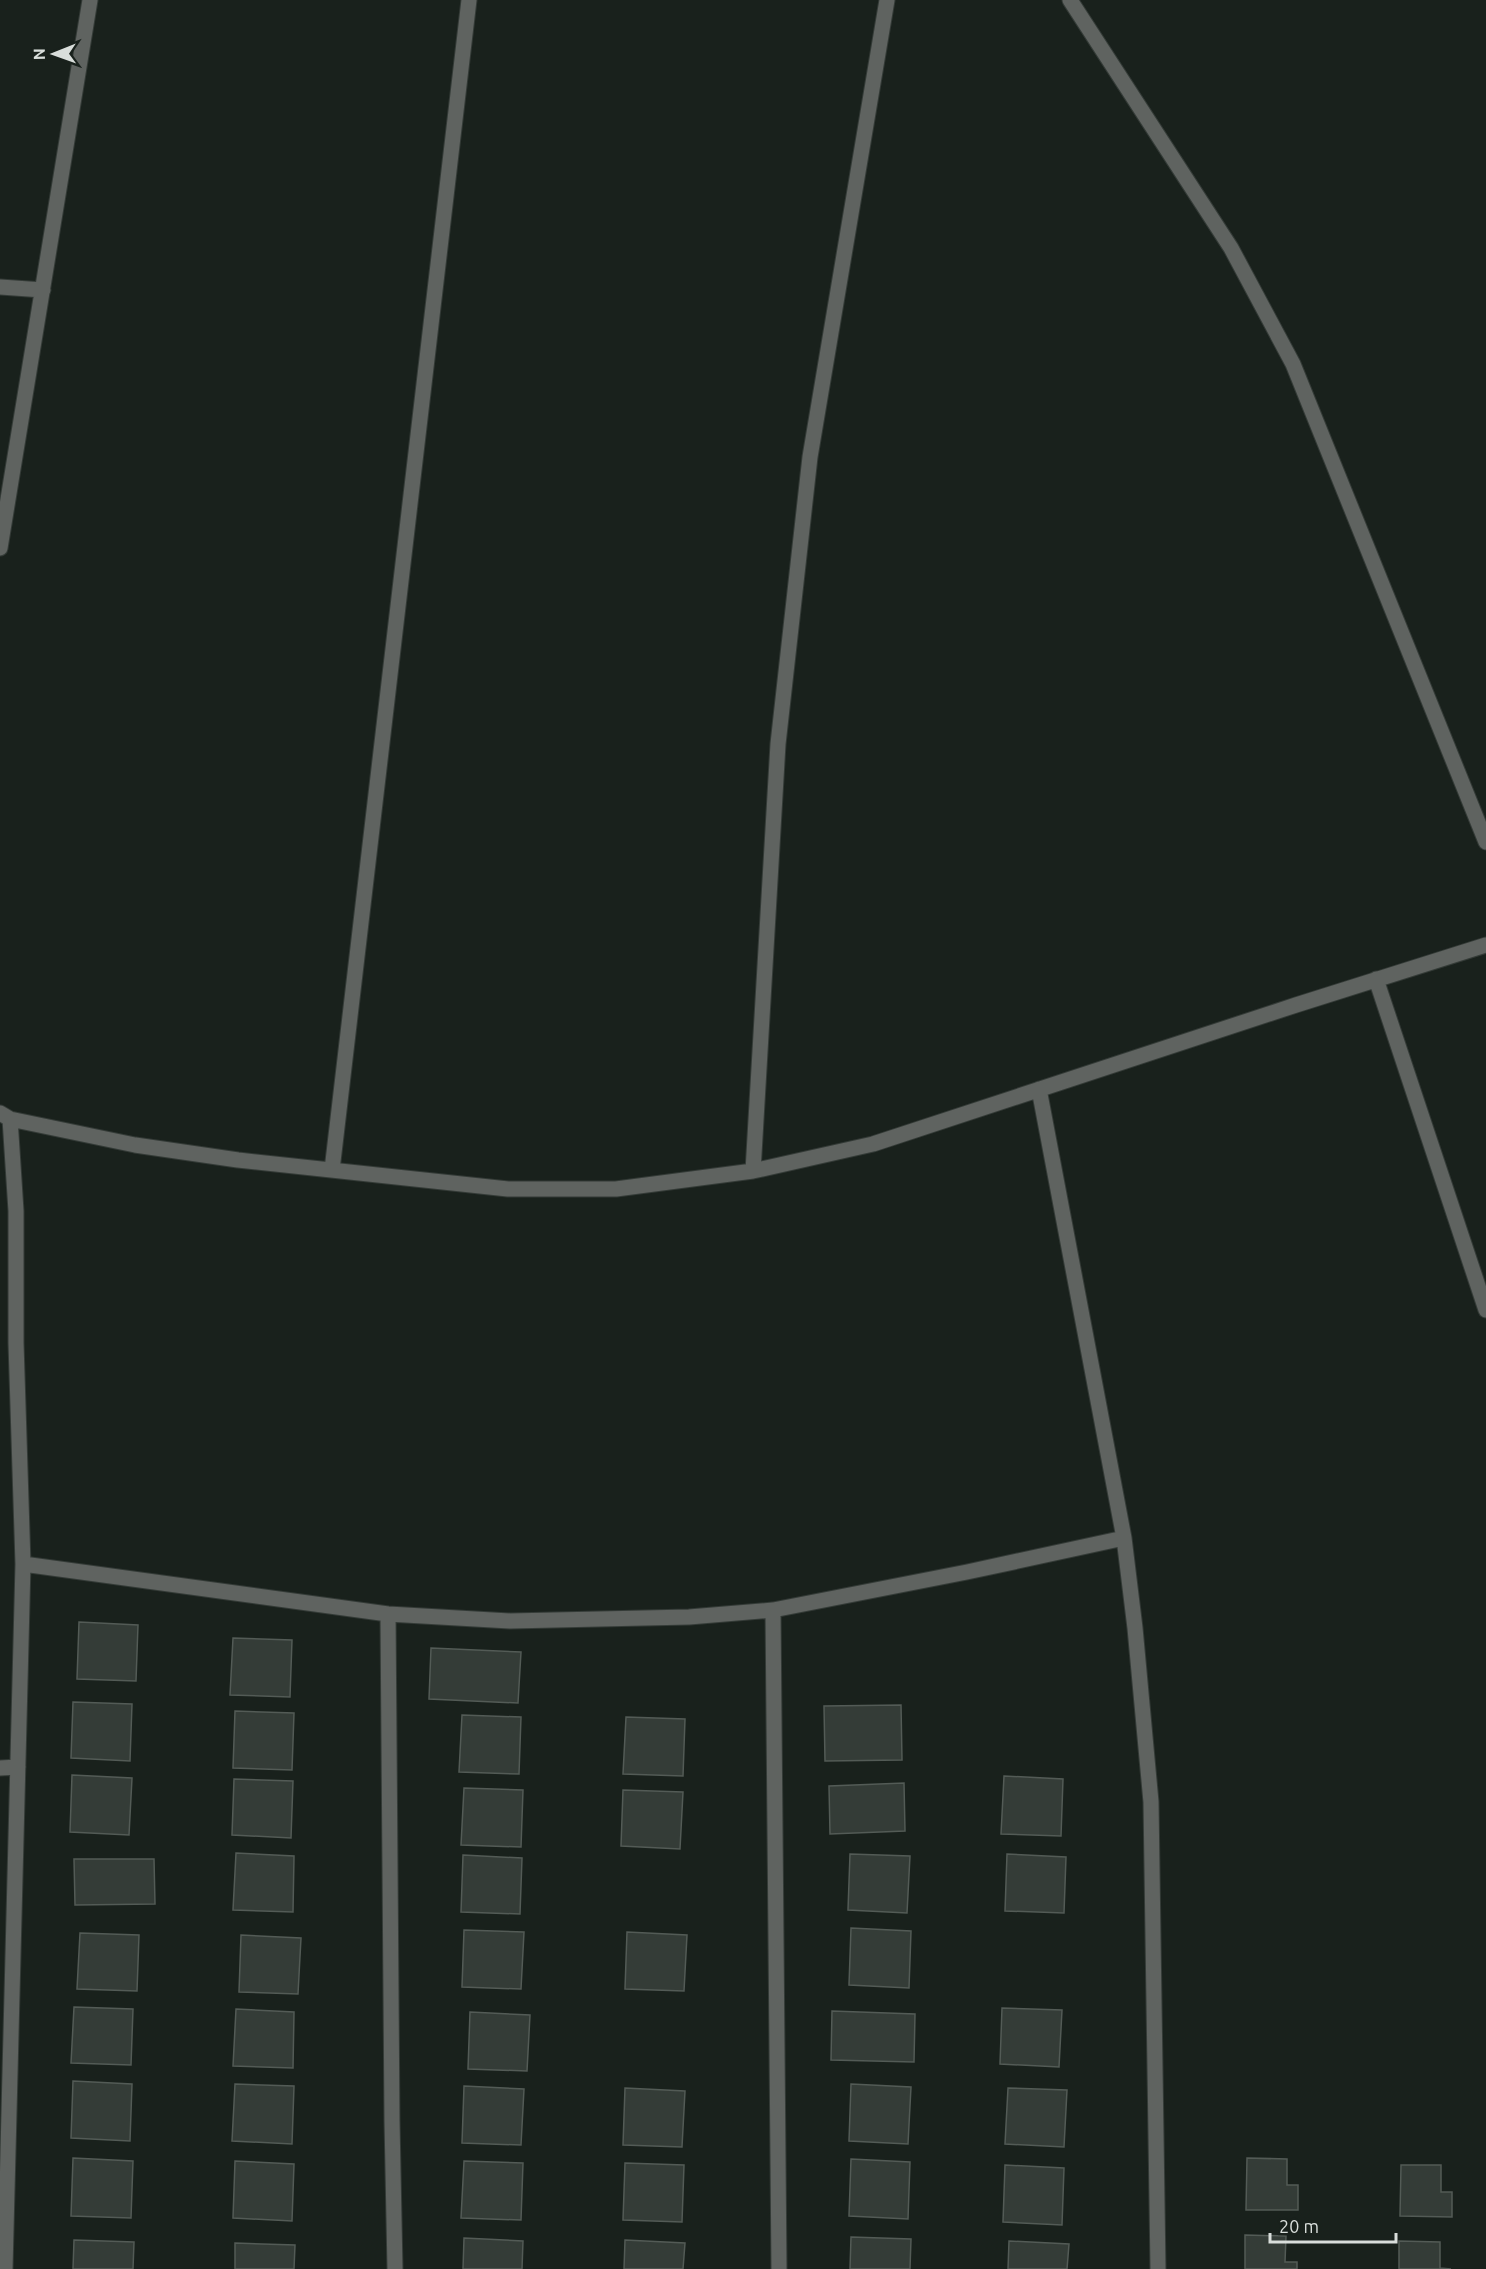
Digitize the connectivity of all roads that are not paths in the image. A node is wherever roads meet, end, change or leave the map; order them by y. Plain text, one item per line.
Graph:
1 (90, 0) edge
2 (469, 0) edge
3 (887, 0) edge
4 (1070, 0) edge
5 (0, 287) edge
6 (43, 290) junction
7 (0, 548) edge
8 (1486, 842) edge
9 (1486, 945) edge
10 (1376, 979) junction
11 (1039, 1089) junction
12 (5, 1116) edge
13 (332, 1170) junction
14 (753, 1171) junction
15 (0, 1208) edge
16 (16, 1211) junction
17 (1486, 1310) edge
18 (1124, 1538) junction
19 (23, 1564) junction
20 (773, 1610) junction
21 (388, 1614) junction
22 (18, 1767) junction
23 (0, 1768) edge
24 (5, 2269) edge
25 (395, 2269) edge
26 (779, 2269) edge
27 (1158, 2269) edge

1 - 6 street
2 - 13 street
3 - 14 street
4 - 8 street
5 - 6 street
6 - 7 street
9 - 10 street
10 - 11 street
10 - 17 street
11 - 14 street
11 - 18 street
12 - 13 street
12 - 16 street
13 - 14 street
15 - 16 street
16 - 19 street
18 - 20 street
18 - 27 street
19 - 21 street
19 - 22 street
20 - 21 street
20 - 26 street
21 - 25 street
22 - 23 street
22 - 24 street

